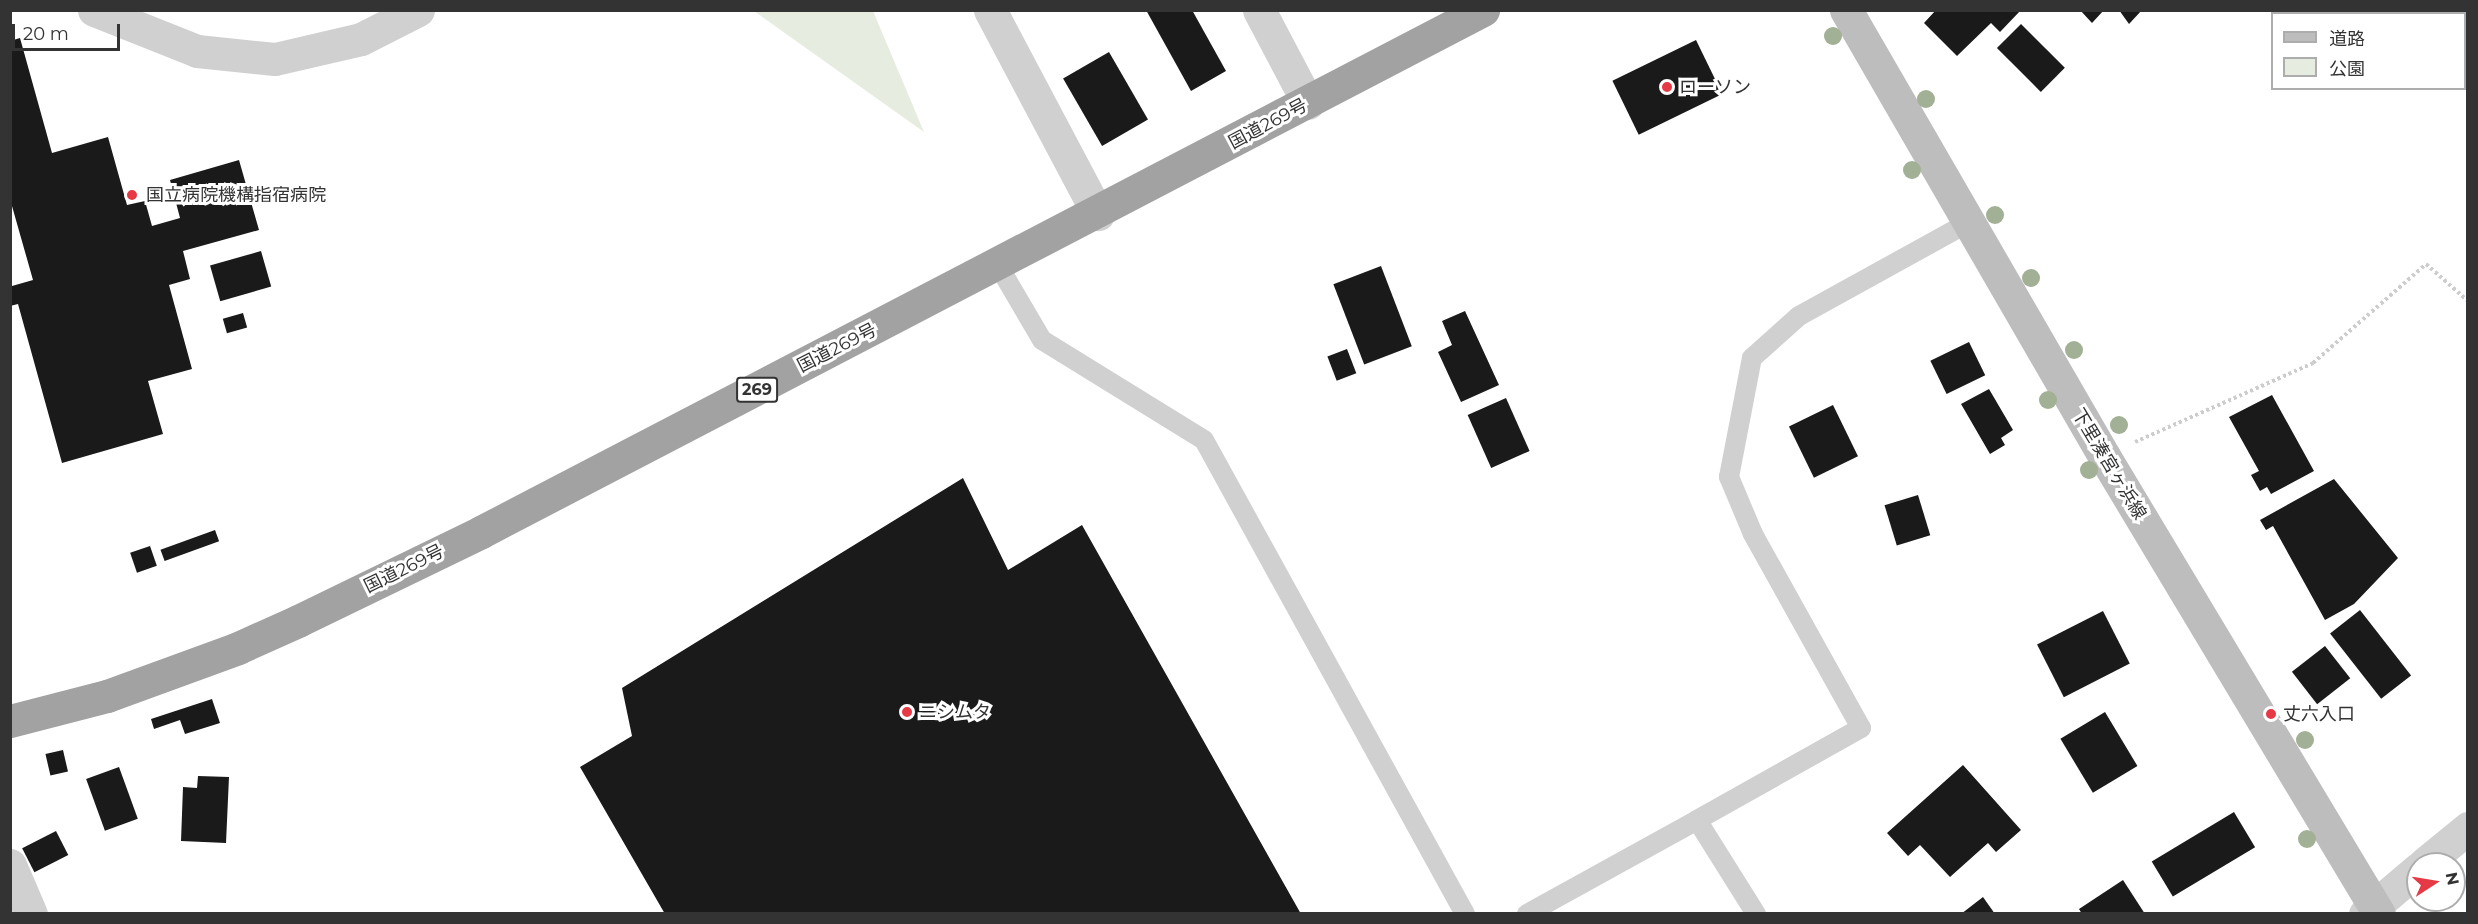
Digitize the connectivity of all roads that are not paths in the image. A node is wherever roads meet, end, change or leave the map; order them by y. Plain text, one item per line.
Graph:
1 (94, 10) edge
2 (418, 10) edge
3 (990, 10) edge
4 (1259, 10) edge
5 (1483, 10) edge
6 (1846, 10) edge
7 (1308, 103) junction
8 (1098, 214) junction
9 (1969, 222) junction
10 (998, 265) junction
11 (10, 721) edge
12 (1697, 820) junction
13 (2468, 828) edge
14 (2439, 852) edge
15 (10, 865) edge
16 (2406, 880) edge
17 (2373, 911) edge
18 (31, 914) edge
19 (1466, 914) edge
20 (1527, 914) edge
21 (1756, 914) edge

1 - 2 street
3 - 8 street
4 - 7 street
5 - 7 highway, 国道269号 / 269
6 - 9 main road, 下里湊宮ヶ浜線
7 - 8 highway, 国道269号 / 269
8 - 10 highway, 国道269号 / 269
9 - 12 lane
9 - 17 main road, 下里湊宮ヶ浜線
10 - 11 highway, 国道269号 / 269
10 - 19 lane
12 - 20 lane
12 - 21 lane
13 - 14 street
15 - 18 street
16 - 17 street

